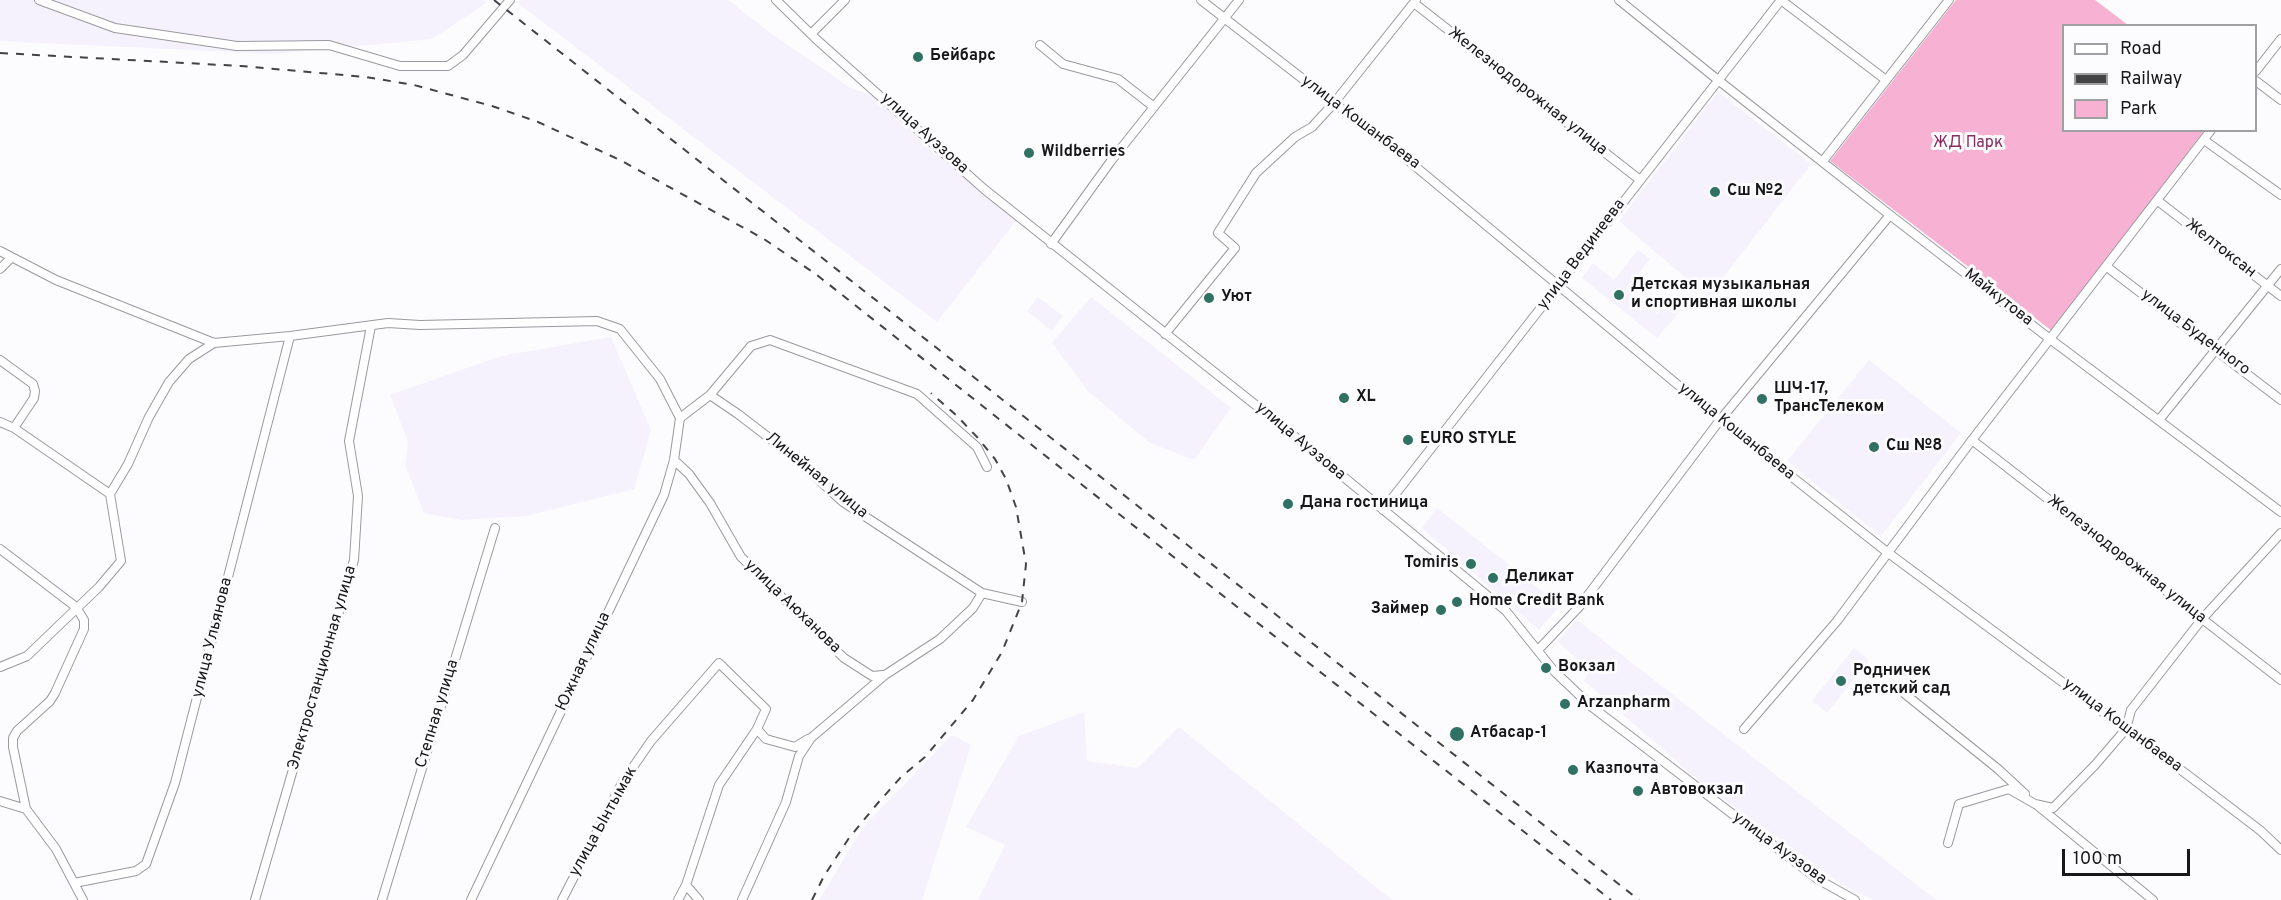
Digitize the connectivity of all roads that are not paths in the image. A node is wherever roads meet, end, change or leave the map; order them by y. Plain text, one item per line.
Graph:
1 (39, 0) edge
2 (510, 0) edge
3 (776, 0) edge
4 (845, 0) edge
5 (1202, 0) edge
6 (1239, 0) edge
7 (1619, 0) edge
8 (1781, 0) edge
9 (1949, 0) edge
10 (1415, 2) edge
11 (1224, 19) junction
12 (811, 34) junction
13 (2281, 39) edge
14 (1040, 45) dead end
15 (2257, 70) edge
16 (1718, 80) junction
17 (1886, 80) junction
18 (2257, 82) edge
19 (2281, 100) edge
20 (1334, 103) junction
21 (1154, 107) junction
22 (2210, 132) edge
23 (2204, 140) junction
24 (1823, 162) junction
25 (1640, 180) junction
26 (2281, 195) edge
27 (2158, 201) junction
28 (1890, 215) junction
29 (1051, 244) junction
30 (0, 251) edge
31 (11, 258) junction
32 (2108, 267) junction
33 (0, 269) edge
34 (2281, 269) edge
35 (1559, 286) junction
36 (2268, 286) junction
37 (2281, 296) edge
38 (372, 326) junction
39 (1165, 334) junction
40 (290, 336) junction
41 (2050, 339) junction
42 (214, 343) junction
43 (2218, 350) junction
44 (0, 360) edge
45 (710, 395) junction
46 (2281, 400) edge
47 (680, 418) junction
48 (1720, 420) junction
49 (2160, 420) junction
50 (0, 422) edge
51 (14, 428) junction
52 (1972, 440) junction
53 (674, 460) junction
54 (987, 467) dead end
55 (110, 494) junction
56 (1383, 510) junction
57 (2281, 512) edge
58 (495, 528) dead end
59 (2281, 532) edge
60 (0, 549) edge
61 (1887, 552) junction
62 (982, 593) junction
63 (1022, 602) dead end
64 (76, 607) junction
65 (2202, 619) junction
66 (1538, 650) junction
67 (0, 668) edge
68 (885, 675) junction
69 (2281, 680) edge
70 (1905, 694) dead end
71 (757, 729) junction
72 (1744, 729) dead end
73 (2126, 729) junction
74 (811, 738) junction
75 (0, 801) edge
76 (2035, 804) junction
77 (26, 809) junction
78 (1948, 843) dead end
79 (2281, 850) edge
80 (74, 883) junction
81 (686, 885) junction
82 (83, 900) edge
83 (255, 900) edge
84 (382, 900) edge
85 (471, 900) edge
86 (562, 900) edge
87 (678, 900) edge
88 (699, 900) edge
89 (742, 900) edge
90 (1855, 900) edge
91 (2153, 900) edge

1 - 2 street
3 - 12 street, улица Ауэзова
4 - 12 street
5 - 11 street, улица Кошанбаева
6 - 11 street
7 - 16 street, Майкутова
8 - 16 street, улица Вединеева
8 - 17 street
9 - 17 street
10 - 20 street
10 - 25 street, Железнодорожная улица
11 - 20 street, улица Кошанбаева
11 - 21 street
12 - 29 street, улица Ауэзова
13 - 15 street
14 - 21 street
16 - 24 street, Майкутова
16 - 25 street, улица Вединеева
17 - 24 street
18 - 19 street
20 - 35 street, улица Кошанбаева
20 - 39 street
21 - 29 street
22 - 23 street
23 - 26 street
23 - 27 street
24 - 28 street, Майкутова
25 - 35 street, улица Вединеева
27 - 32 street
27 - 36 street, Желтоксан
28 - 41 street, Майкутова
28 - 48 street
29 - 39 street, улица Ауэзова
30 - 31 street
31 - 33 street
31 - 42 street
32 - 41 street
32 - 43 street, улица Буденного
34 - 36 street
35 - 48 street, улица Кошанбаева
35 - 56 street, улица Вединеева
36 - 37 street, Желтоксан
36 - 43 street
38 - 40 street
38 - 47 street
38 - 83 street, Электростанционная улица
39 - 56 street, улица Ауэзова
40 - 42 street
40 - 80 street, улица Ульянова
41 - 49 street, Майкутова
41 - 52 street
42 - 55 street
43 - 46 street, улица Буденного
43 - 49 street
44 - 51 street
45 - 47 street
45 - 54 street
45 - 62 street, Линейная улица
47 - 53 street, Южная улица
48 - 61 street, улица Кошанбаева
48 - 66 street
49 - 57 street, Майкутова
50 - 51 street
51 - 55 street
52 - 61 street
52 - 65 street, Железнодорожная улица
53 - 68 street, улица Аюханова
53 - 85 street, Южная улица
55 - 64 street
56 - 66 street, улица Ауэзова
58 - 84 street, Степная улица
59 - 65 street
60 - 64 street
61 - 72 street
61 - 73 street, улица Кошанбаева
62 - 63 street, Линейная улица
62 - 68 street
64 - 67 street
64 - 77 street
65 - 69 street, Железнодорожная улица
65 - 73 street
66 - 90 street, улица Ауэзова
68 - 74 street
70 - 76 street
71 - 74 street
71 - 81 street
71 - 86 street, улица Ынтымак
73 - 76 street
73 - 79 street, улица Кошанбаева
74 - 89 street
75 - 77 street
76 - 78 street
76 - 91 street
77 - 80 street
80 - 82 street
81 - 87 street
81 - 88 street

